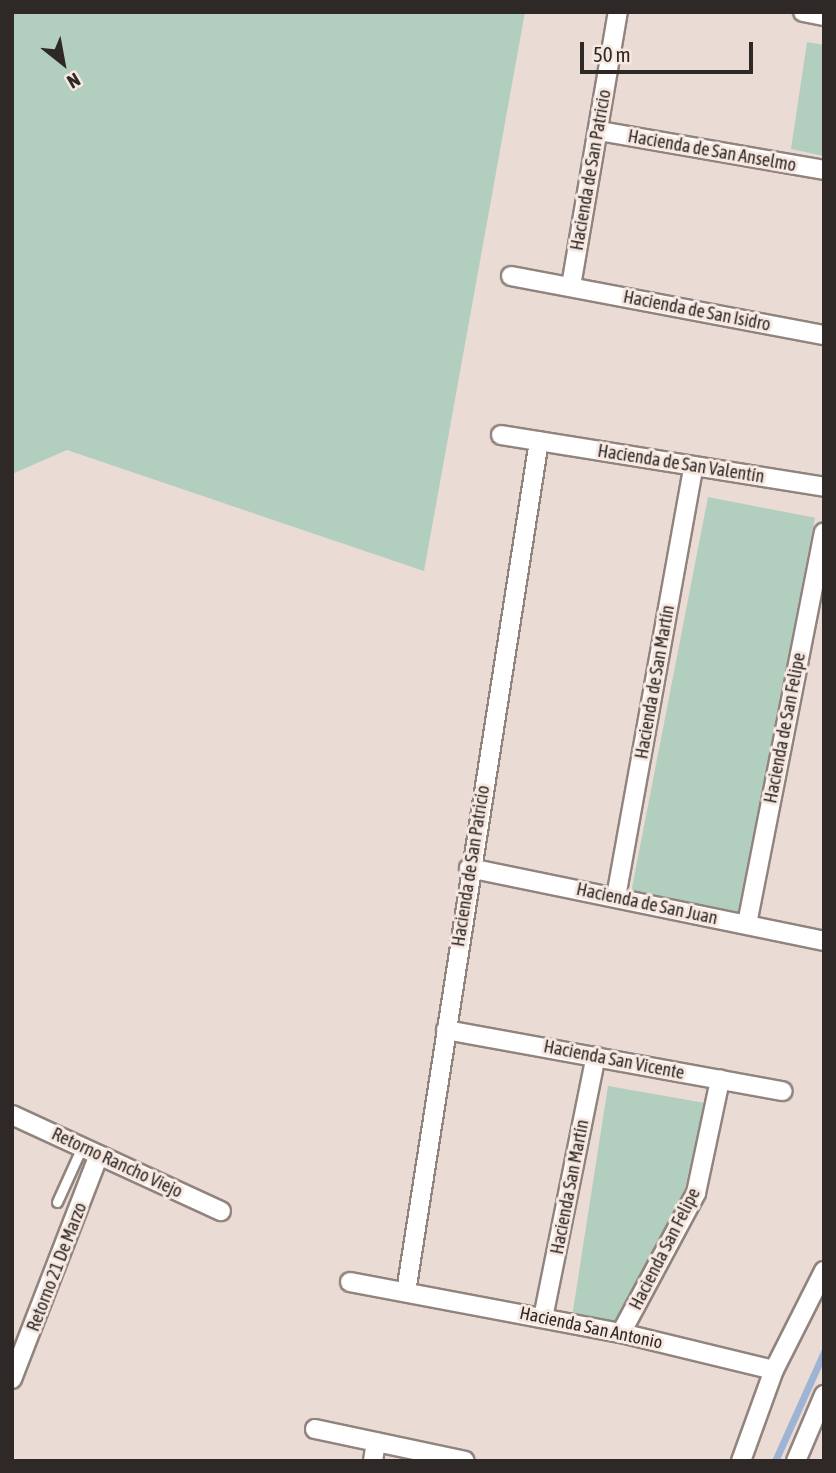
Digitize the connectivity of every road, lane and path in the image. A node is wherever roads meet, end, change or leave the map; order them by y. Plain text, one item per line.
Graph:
1 (618, 12) edge
2 (803, 12) edge
3 (824, 16) edge
4 (599, 131) junction
5 (824, 170) edge
6 (511, 275) dead end
7 (571, 286) junction
8 (824, 335) edge
9 (501, 435) dead end
10 (539, 441) junction
11 (693, 467) junction
12 (824, 487) edge
13 (824, 532) edge
14 (469, 868) junction
15 (616, 897) junction
16 (747, 924) junction
17 (824, 941) edge
18 (446, 1030) junction
19 (596, 1056) junction
20 (720, 1080) junction
21 (783, 1091) dead end
22 (12, 1115) edge
23 (90, 1151) junction
24 (57, 1202) dead end
25 (221, 1211) dead end
26 (824, 1271) edge
27 (350, 1282) dead end
28 (406, 1292) junction
29 (543, 1318) junction
30 (621, 1333) junction
31 (774, 1370) junction
32 (12, 1379) edge
33 (824, 1395) edge
34 (315, 1429) dead end
35 (376, 1442) junction
36 (373, 1461) edge
37 (465, 1461) edge
38 (741, 1461) edge
39 (796, 1461) edge

1 - 4 street, Hacienda de San Patricio
2 - 3 street
4 - 5 street, Hacienda de San Anselmo
4 - 7 street, Hacienda de San Patricio
6 - 7 street, Hacienda de San Isidro
7 - 8 street, Hacienda de San Isidro
9 - 10 street, Hacienda de San Valentín
10 - 11 street, Hacienda de San Valentín
10 - 14 street, Hacienda de San Patricio
11 - 12 street, Hacienda de San Valentín
11 - 15 street, Hacienda de San Martín
13 - 16 street, Hacienda de San Felipe
14 - 15 street, Hacienda de San Juan
14 - 18 street, Hacienda de San Patricio
15 - 16 street, Hacienda de San Juan
16 - 17 street, Hacienda de San Juan
18 - 19 street, Hacienda San Vicente
18 - 28 street, Hacienda de San Patricio
19 - 20 street, Hacienda San Vicente
19 - 29 street, Hacienda San Martín
20 - 21 street, Hacienda San Vicente
20 - 30 street, Hacienda San Felipe
22 - 23 street, Retorno Rancho Viejo
23 - 24 lane
23 - 25 street, Retorno Rancho Viejo
23 - 32 street, Retorno 21 De Marzo
26 - 31 street
27 - 28 street, Hacienda San Antonio
28 - 29 street, Hacienda San Antonio
29 - 30 street, Hacienda San Antonio
30 - 31 street, Hacienda San Antonio
31 - 38 street
33 - 39 street
34 - 35 street
35 - 36 street
35 - 37 street

